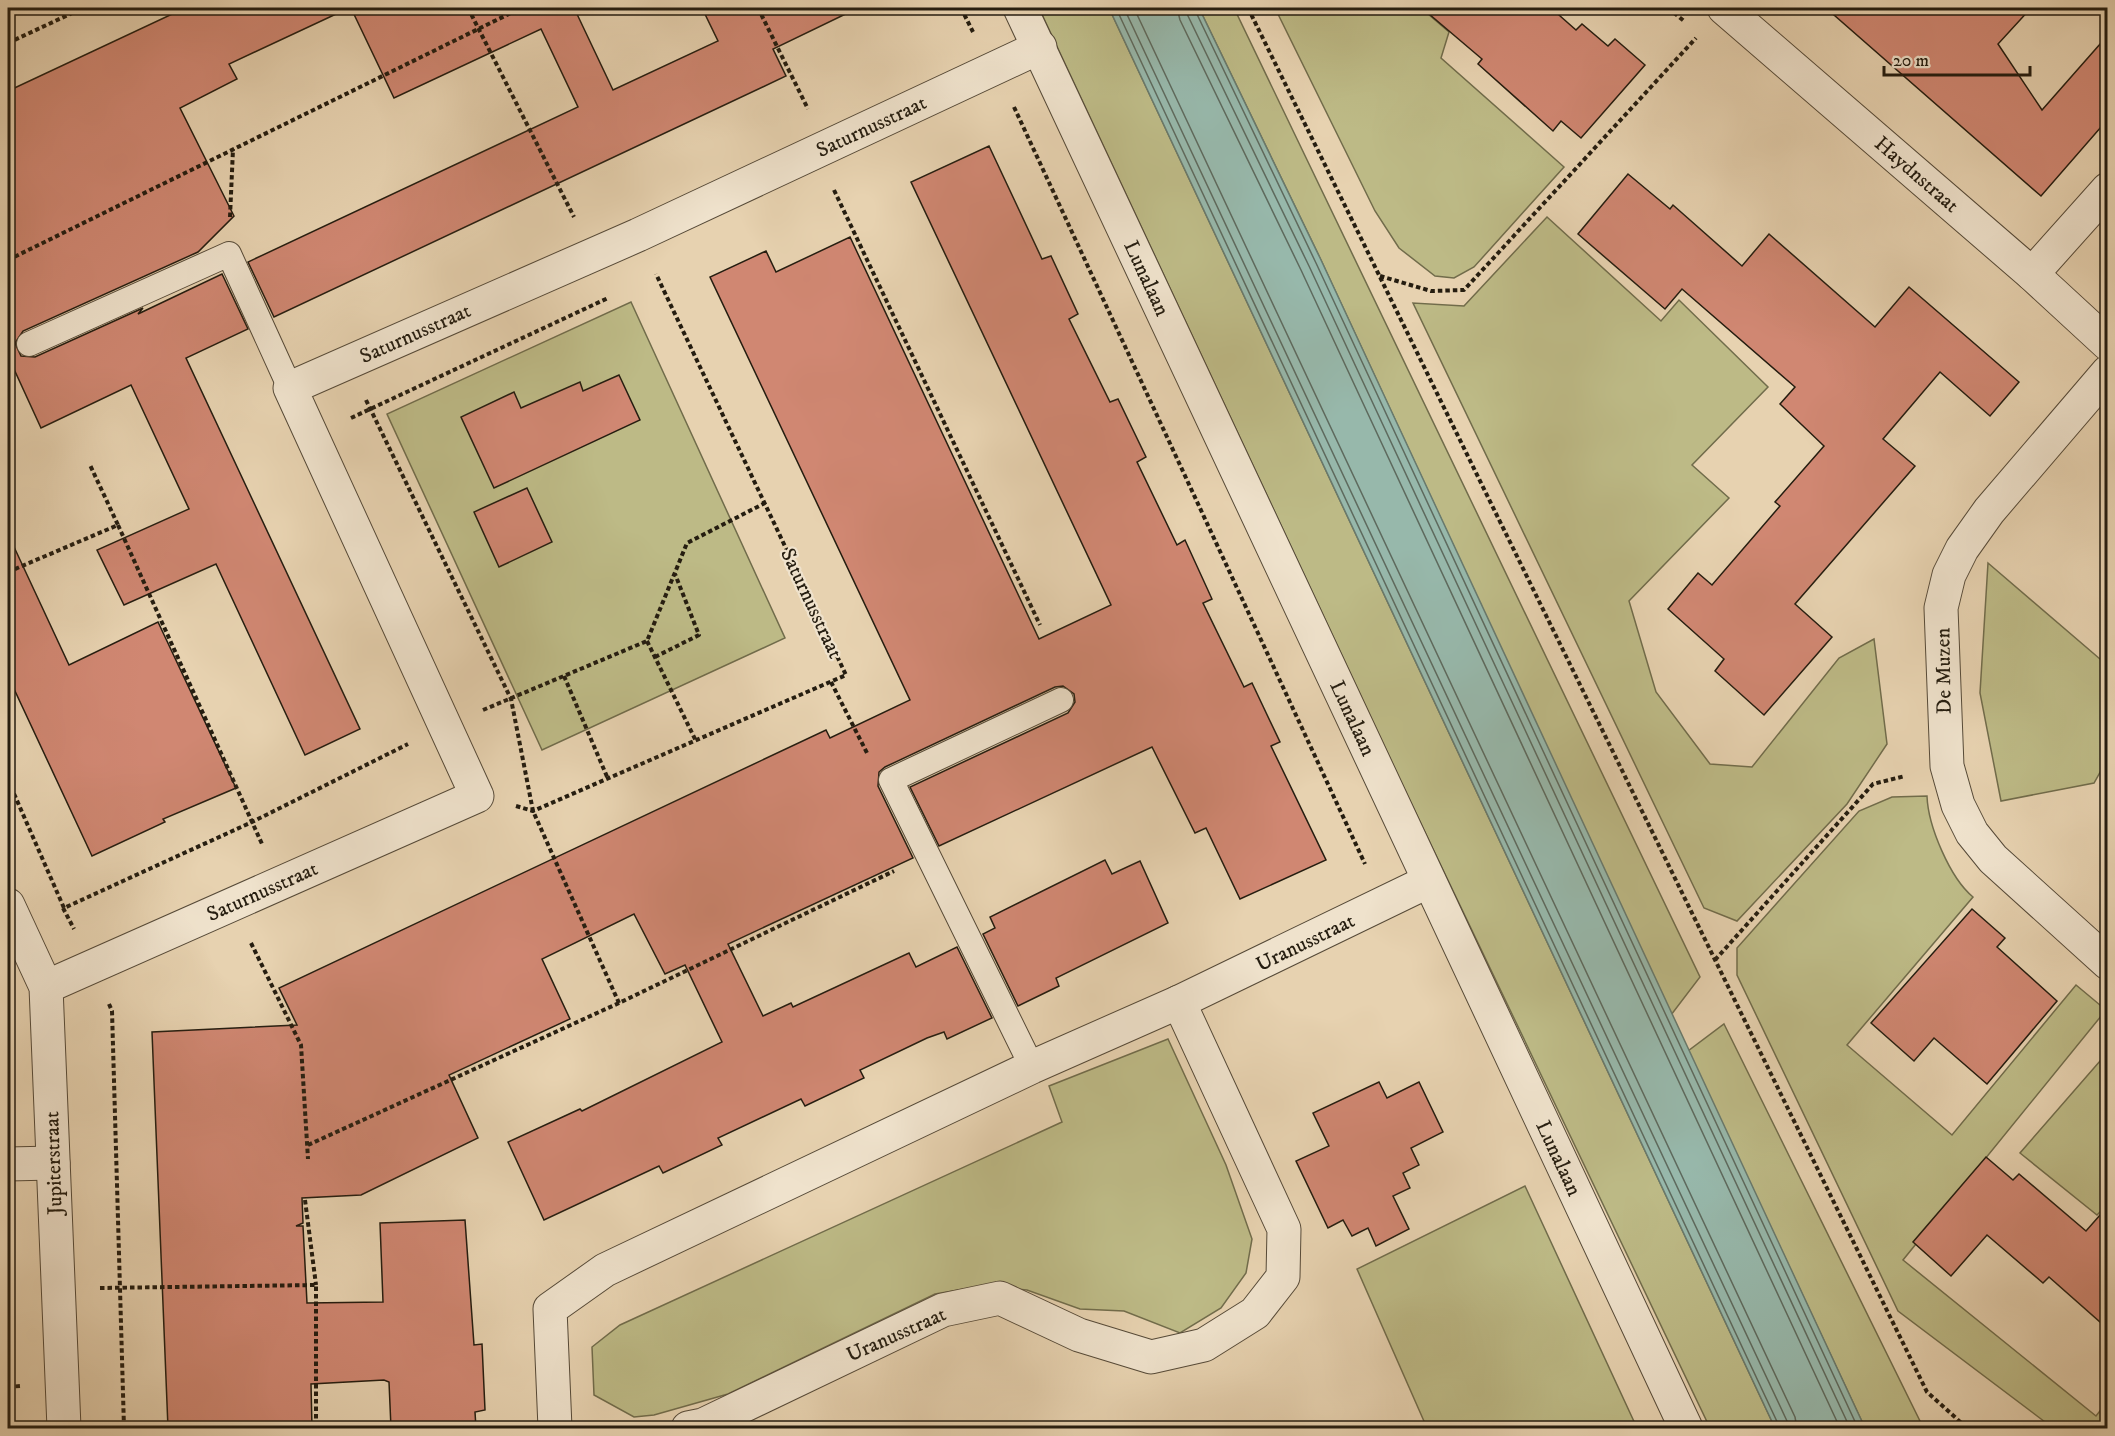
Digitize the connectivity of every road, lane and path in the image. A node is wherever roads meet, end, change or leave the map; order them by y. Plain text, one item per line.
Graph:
1 (83, 8) edge
2 (468, 8) edge
3 (521, 8) edge
4 (758, 8) edge
5 (961, 8) edge
6 (1020, 8) edge
7 (1248, 8) edge
8 (76, 9) edge
9 (1736, 11) edge
10 (478, 28) junction
11 (973, 32) dead end
12 (1699, 34) dead end
13 (8, 43) edge
14 (1040, 47) junction
15 (1013, 106) dead end
16 (233, 148) junction
17 (821, 149) junction
18 (2108, 189) edge
19 (638, 235) junction
20 (229, 254) junction
21 (594, 255) junction
22 (8, 260) edge
23 (2032, 274) junction
24 (1380, 276) junction
25 (29, 344) dead end
26 (2108, 344) edge
27 (2108, 372) edge
28 (290, 388) junction
29 (370, 409) dead end
30 (90, 465) dead end
31 (765, 502) junction
32 (118, 525) junction
33 (8, 572) edge
34 (675, 573) junction
35 (1040, 625) dead end
36 (647, 641) junction
37 (655, 657) junction
38 (564, 676) junction
39 (831, 682) junction
40 (511, 699) junction
41 (1061, 700) dead end
42 (445, 726) junction
43 (696, 741) junction
44 (1947, 765) junction
45 (608, 779) junction
46 (8, 780) edge
47 (891, 780) junction
48 (477, 796) junction
49 (533, 811) junction
50 (252, 822) junction
51 (928, 854) junction
52 (1430, 881) junction
53 (280, 883) junction
54 (1384, 904) junction
55 (8, 905) edge
56 (232, 905) junction
57 (1716, 960) junction
58 (2108, 963) edge
59 (92, 967) junction
60 (46, 987) junction
61 (1179, 1002) junction
62 (619, 1003) junction
63 (1032, 1067) junction
64 (308, 1144) junction
65 (308, 1159) dead end
66 (53, 1163) junction
67 (8, 1164) edge
68 (305, 1200) dead end
69 (316, 1285) junction
70 (59, 1288) junction
71 (119, 1288) junction
72 (64, 1428) edge
73 (124, 1428) edge
74 (316, 1428) edge
75 (555, 1428) edge
76 (688, 1428) edge
77 (1686, 1428) edge
78 (1967, 1428) edge

1 - 8 path
2 - 10 path
3 - 10 path
4 - 17 path
5 - 11 path
6 - 14 street, Lunalaan
7 - 24 path
8 - 13 path
9 - 23 street, Haydnstraat
10 - 16 path
10 - 21 path
12 - 24 path
14 - 17 street, Saturnusstraat
14 - 52 street, Lunalaan
15 - 54 path
16 - 20 path
16 - 22 path
17 - 19 street, Saturnusstraat
17 - 35 path
18 - 23 street
19 - 21 street, Saturnusstraat
19 - 31 path, Saturnusstraat
20 - 25 lane
20 - 28 lane
21 - 28 street, Saturnusstraat
23 - 26 street, Haydnstraat
24 - 57 path
27 - 44 street, De Muzen
28 - 42 street
29 - 40 path
30 - 32 path
31 - 34 path
31 - 39 path, Saturnusstraat
32 - 33 path
32 - 50 path
34 - 36 path
34 - 37 path
36 - 37 path
36 - 38 path
37 - 43 path
38 - 40 path
38 - 45 path
39 - 43 path, Saturnusstraat
39 - 47 path
40 - 42 path
40 - 49 path
41 - 47 lane
42 - 48 street
42 - 50 path
43 - 45 path, Saturnusstraat
44 - 57 path
44 - 58 street, De Muzen
45 - 49 path, Saturnusstraat
46 - 50 path
47 - 51 lane
48 - 49 path
48 - 53 street, Saturnusstraat
49 - 62 path
50 - 53 path
51 - 62 path
51 - 63 lane
52 - 54 street, Uranusstraat
52 - 77 street, Lunalaan
53 - 56 street, Saturnusstraat
54 - 61 street, Uranusstraat
55 - 60 street, Jupiterstraat
56 - 59 street, Saturnusstraat
56 - 64 path
57 - 78 path
59 - 60 street, Saturnusstraat
59 - 71 path
60 - 66 street, Jupiterstraat
61 - 63 street, Uranusstraat
61 - 76 street, Uranusstraat
62 - 64 path
63 - 75 street, Uranusstraat
64 - 65 path
66 - 67 street
66 - 70 street, Jupiterstraat
68 - 69 path
69 - 71 path
69 - 74 path
70 - 71 path
70 - 72 street, Jupiterstraat
71 - 73 path

